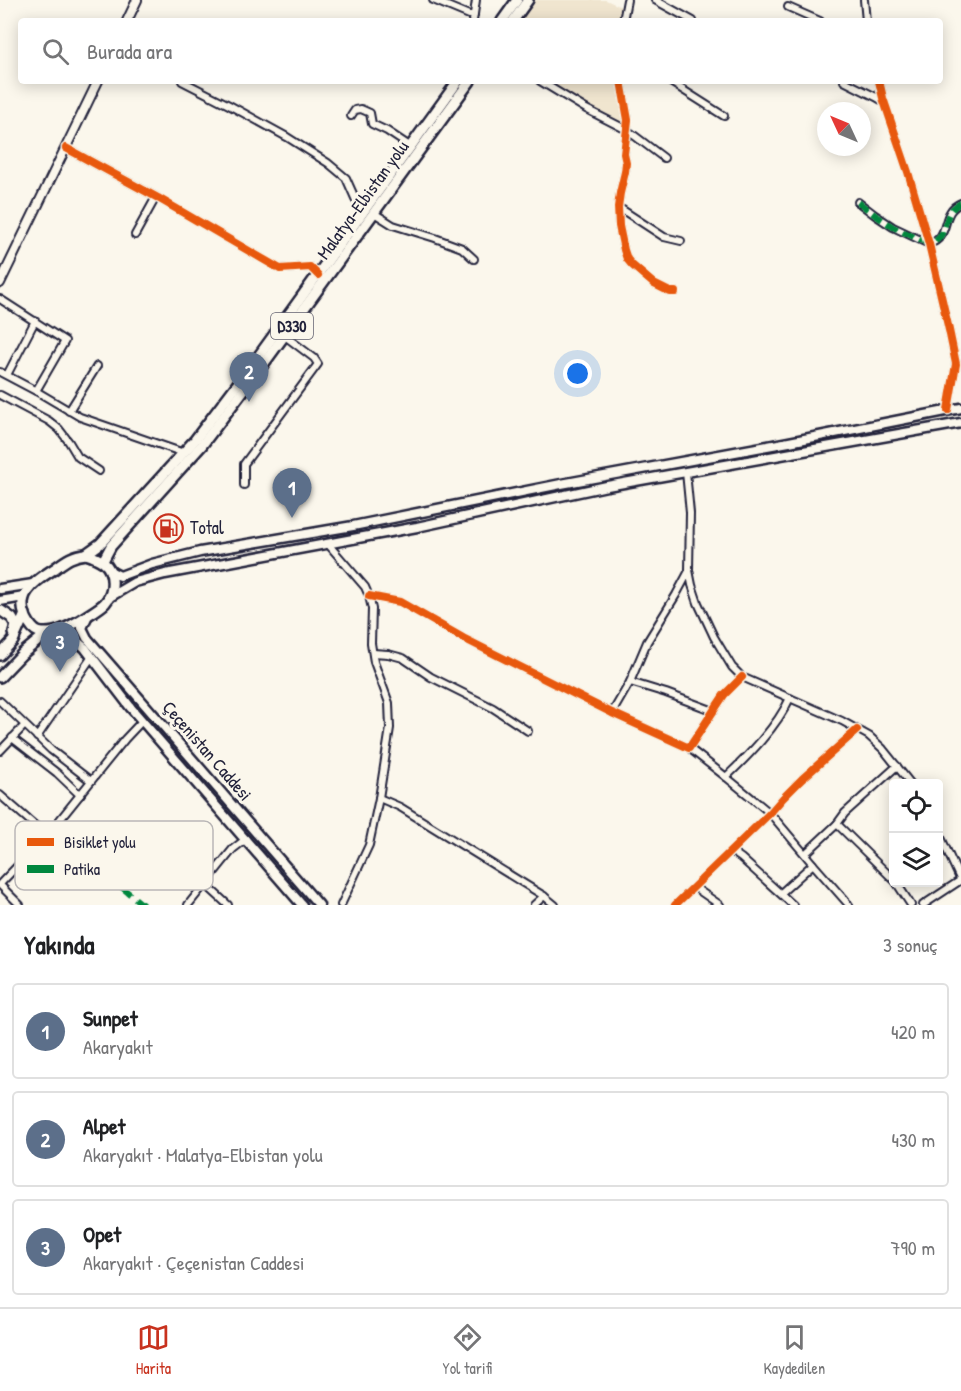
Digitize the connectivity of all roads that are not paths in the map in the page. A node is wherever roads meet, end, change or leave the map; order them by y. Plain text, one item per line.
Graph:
1 (137, 0) edge
2 (433, 0) edge
3 (476, 0) edge
4 (517, 0) edge
5 (528, 0) edge
6 (627, 0) edge
7 (655, 0) edge
8 (864, 0) edge
9 (788, 7) dead end
10 (128, 18) edge
11 (473, 18) edge
12 (504, 18) edge
13 (515, 18) edge
14 (624, 18) edge
15 (688, 18) edge
16 (813, 18) edge
17 (866, 18) edge
18 (97, 84) edge
19 (188, 84) edge
20 (456, 84) edge
21 (468, 84) edge
22 (545, 84) edge
23 (622, 84) edge
24 (674, 84) edge
25 (850, 84) edge
26 (880, 84) edge
27 (883, 98) junction
28 (351, 116) dead end
29 (724, 116) dead end
30 (627, 130) junction
31 (411, 147) junction
32 (66, 148) junction
33 (664, 158) dead end
34 (156, 197) junction
35 (858, 202) dead end
36 (961, 203) edge
37 (618, 207) junction
38 (374, 213) junction
39 (362, 214) junction
40 (135, 235) dead end
41 (681, 242) dead end
42 (929, 243) junction
43 (474, 259) dead end
44 (318, 275) junction
45 (0, 283) edge
46 (675, 292) dead end
47 (0, 299) edge
48 (35, 321) junction
49 (285, 336) junction
50 (97, 366) dead end
51 (3, 374) edge
52 (36, 391) junction
53 (0, 395) edge
54 (961, 408) edge
55 (948, 410) junction
56 (69, 411) junction
57 (961, 423) edge
58 (183, 453) junction
59 (99, 471) dead end
60 (686, 472) junction
61 (244, 485) dead end
62 (328, 544) junction
63 (86, 554) junction
64 (103, 561) junction
65 (689, 570) junction
66 (110, 571) junction
67 (33, 584) junction
68 (0, 589) edge
69 (369, 596) junction
70 (24, 597) junction
71 (108, 598) junction
72 (0, 601) edge
73 (0, 610) edge
74 (25, 614) junction
75 (88, 615) junction
76 (51, 633) junction
77 (13, 641) junction
78 (373, 653) junction
79 (0, 655) edge
80 (92, 658) junction
81 (0, 677) edge
82 (742, 677) junction
83 (630, 682) junction
84 (790, 698) junction
85 (0, 701) edge
86 (714, 711) junction
87 (612, 713) junction
88 (142, 721) junction
89 (24, 726) junction
90 (857, 730) junction
91 (528, 731) dead end
92 (37, 737) junction
93 (12, 738) junction
94 (689, 748) junction
95 (0, 752) edge
96 (897, 766) junction
97 (726, 777) junction
98 (908, 779) edge
99 (91, 781) junction
100 (0, 795) edge
101 (80, 795) junction
102 (379, 798) junction
103 (770, 813) junction
104 (30, 821) edge
105 (58, 821) edge
106 (837, 824) junction
107 (940, 833) edge
108 (246, 839) junction
109 (731, 851) junction
110 (805, 854) junction
111 (813, 864) junction
112 (15, 868) edge
113 (213, 872) edge
114 (889, 875) edge
115 (961, 880) edge
116 (0, 884) edge
117 (694, 887) junction
118 (899, 887) edge
119 (199, 890) edge
120 (212, 890) edge
121 (781, 893) junction
122 (544, 896) junction
123 (847, 902) edge
124 (20, 905) edge
125 (188, 905) edge
126 (228, 905) edge
127 (302, 905) edge
128 (319, 905) edge
129 (341, 905) edge
130 (534, 905) edge
131 (555, 905) edge
132 (675, 905) edge
133 (720, 905) edge
134 (793, 905) edge
135 (837, 905) edge
136 (911, 905) edge
137 (924, 905) edge

1 - 10 street
2 - 11 street
3 - 11 street
4 - 12 main road
5 - 13 main road
6 - 14 street
7 - 15 street
8 - 17 street
9 - 16 street
18 - 32 street
19 - 39 street
20 - 31 main road, Malatya-Elbistan yolu / D330
21 - 38 main road, Malatya-Elbistan yolu / D330
22 - 30 street
23 - 30 street
24 - 29 street
25 - 27 street
26 - 27 street
27 - 42 street
28 - 31 street
30 - 33 street
30 - 37 street
31 - 39 main road, Malatya-Elbistan yolu / D330
32 - 34 street
32 - 45 street
34 - 40 street
34 - 44 street
35 - 42 street
36 - 42 street
37 - 41 street
37 - 46 street
38 - 43 street
38 - 49 main road, Malatya-Elbistan yolu / D330
39 - 44 main road, Malatya-Elbistan yolu / D330
42 - 55 street
44 - 58 main road, Malatya-Elbistan yolu / D330
47 - 48 street
48 - 51 street
48 - 52 street
49 - 61 street
49 - 64 main road, Malatya-Elbistan yolu / D330
50 - 56 street
51 - 52 street
52 - 56 street
53 - 59 street
54 - 55 main road
55 - 66 main road
56 - 58 street
57 - 60 main road
58 - 63 main road, Malatya-Elbistan yolu / D330
60 - 62 main road
60 - 65 street
62 - 69 street
62 - 71 main road
63 - 64 main road
63 - 67 main road
64 - 66 main road
65 - 82 street
65 - 83 street
66 - 71 main road
67 - 68 main road
67 - 70 main road
69 - 78 street
69 - 87 street
70 - 72 main road
70 - 74 main road
71 - 75 main road
73 - 77 main road
74 - 76 main road
74 - 77 main road
75 - 76 main road
75 - 128 main road, Çeçenistan Caddesi
76 - 80 main road, Çeçenistan Caddesi
76 - 81 main road
77 - 79 main road
78 - 91 street
78 - 102 street
80 - 88 main road, Çeçenistan Caddesi
80 - 92 street
82 - 84 street
82 - 86 street
83 - 86 street
83 - 87 street
84 - 90 street
84 - 97 street
85 - 89 street
86 - 94 street
87 - 94 street
88 - 99 street
88 - 108 main road, Çeçenistan Caddesi
89 - 92 street
89 - 93 street
90 - 96 street
90 - 103 street
92 - 99 street
93 - 95 street
93 - 101 street
94 - 97 street
96 - 98 street
96 - 106 street
97 - 103 street
99 - 101 street
100 - 104 street
101 - 105 street
102 - 122 street
102 - 129 street
103 - 109 street
103 - 110 street
106 - 110 street
106 - 114 street
107 - 115 street
108 - 113 street
108 - 127 main road, Çeçenistan Caddesi
109 - 117 street
109 - 121 street
110 - 111 street
111 - 121 street
111 - 123 street
112 - 116 street
115 - 137 street
116 - 124 street
117 - 132 street
117 - 133 street
118 - 136 street
119 - 125 street
120 - 126 street
121 - 134 street
122 - 130 street
122 - 131 street
123 - 135 street

